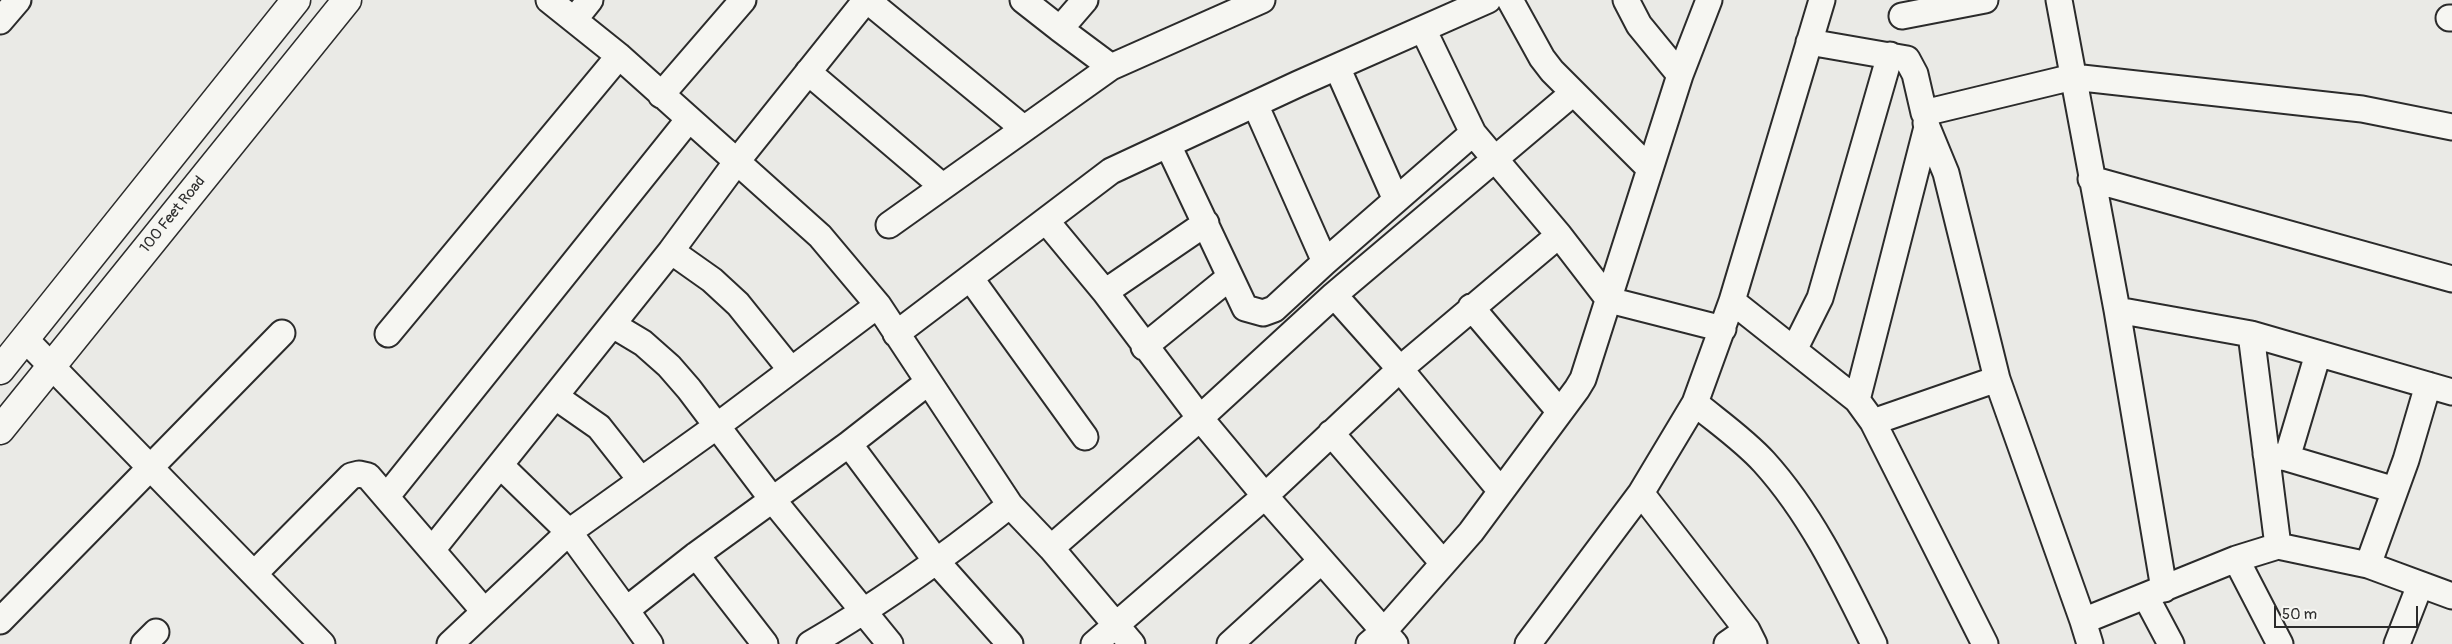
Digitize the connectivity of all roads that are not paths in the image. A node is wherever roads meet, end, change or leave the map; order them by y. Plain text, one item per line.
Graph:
1 (18, 0) edge
2 (296, 0) edge
3 (549, 0) edge
4 (590, 0) edge
5 (742, 0) edge
6 (866, 0) edge
7 (1023, 0) edge
8 (1085, 0) edge
9 (1488, 0) edge
10 (1510, 0) edge
11 (1626, 0) edge
12 (1709, 0) edge
13 (1822, 0) edge
14 (1985, 0) edge
15 (2058, 0) edge
16 (1254, 2) edge
17 (337, 3) edge
18 (1902, 16) dead end
19 (574, 20) junction
20 (0, 21) edge
21 (1060, 29) junction
22 (1423, 29) junction
23 (1808, 42) junction
24 (1890, 55) junction
25 (619, 56) junction
26 (1111, 66) junction
27 (1337, 67) junction
28 (808, 72) junction
29 (1680, 75) junction
30 (2073, 77) junction
31 (1573, 93) junction
32 (661, 94) junction
33 (1256, 104) junction
34 (688, 119) junction
35 (1926, 120) junction
36 (2452, 127) edge
37 (1023, 128) junction
38 (1473, 133) junction
39 (1168, 145) junction
40 (1495, 157) junction
41 (738, 160) junction
42 (1650, 169) junction
43 (2092, 178) junction
44 (942, 186) junction
45 (1396, 200) junction
46 (1047, 222) junction
47 (1206, 223) junction
48 (889, 225) dead end
49 (1559, 235) junction
50 (671, 251) junction
51 (1325, 262) junction
52 (1230, 277) junction
53 (2452, 278) edge
54 (971, 279) junction
55 (1105, 292) junction
56 (1334, 295) junction
57 (1609, 300) junction
58 (1732, 301) junction
59 (878, 305) junction
60 (1471, 307) junction
61 (2117, 310) junction
62 (613, 325) junction
63 (1723, 329) junction
64 (282, 332) dead end
65 (388, 334) dead end
66 (896, 334) junction
67 (2251, 334) junction
68 (25, 339) junction
69 (1144, 347) junction
70 (1794, 350) junction
71 (2318, 354) junction
72 (51, 367) junction
73 (1400, 368) junction
74 (0, 370) edge
75 (791, 370) junction
76 (1997, 379) junction
77 (927, 382) junction
78 (2428, 385) junction
79 (2452, 392) edge
80 (556, 397) junction
81 (1857, 400) junction
82 (1695, 402) junction
83 (1560, 412) junction
84 (1200, 418) junction
85 (1873, 422) junction
86 (717, 426) junction
87 (0, 430) edge
88 (1331, 433) junction
89 (1085, 437) dead end
90 (850, 444) junction
91 (2277, 456) junction
92 (502, 466) junction
93 (151, 469) junction
94 (640, 479) junction
95 (1500, 490) junction
96 (2395, 490) junction
97 (1640, 493) junction
98 (387, 496) junction
99 (1265, 496) junction
100 (772, 499) junction
101 (1010, 505) junction
102 (569, 532) junction
103 (2278, 546) junction
104 (1051, 548) junction
105 (432, 550) junction
106 (696, 555) junction
107 (2236, 560) junction
108 (1321, 561) junction
109 (937, 562) junction
110 (1443, 563) junction
111 (2368, 566) junction
112 (254, 574) junction
113 (2420, 585) junction
114 (2155, 593) junction
115 (2452, 596) edge
116 (626, 610) junction
117 (484, 611) junction
118 (864, 613) junction
119 (0, 621) edge
120 (1116, 624) junction
121 (2086, 632) edge
122 (1750, 637) edge
123 (1382, 640) edge
124 (322, 644) edge
125 (450, 644) edge
126 (650, 644) edge
127 (765, 644) edge
128 (810, 644) edge
129 (890, 644) edge
130 (1010, 644) edge
131 (1094, 644) edge
132 (1132, 644) edge
133 (1230, 644) edge
134 (1528, 644) edge
135 (1727, 644) edge
136 (1874, 644) edge
137 (1985, 644) edge
138 (2171, 644) edge
139 (2280, 644) edge
140 (2398, 644) edge

1 - 20 street
2 - 68 main road
3 - 19 street
4 - 19 street
5 - 32 street
6 - 28 street
6 - 37 street
7 - 21 street
8 - 21 street
9 - 22 street
10 - 31 street
11 - 29 street
12 - 29 street
13 - 23 street
14 - 18 street
15 - 30 street
16 - 26 street
17 - 72 main road, 100 Feet Road
19 - 25 street
21 - 26 street
22 - 27 street
22 - 38 street
23 - 24 street
23 - 58 street
24 - 35 street
24 - 70 street
25 - 32 street
25 - 65 street
26 - 37 street
27 - 33 street
27 - 45 street
28 - 41 street
28 - 44 street
29 - 42 street
30 - 35 street
30 - 36 street
30 - 43 street
31 - 40 street
31 - 42 street
32 - 34 street
33 - 39 street
33 - 51 street
34 - 41 street
34 - 98 street
35 - 76 street
35 - 81 street
37 - 44 street
38 - 40 street
38 - 45 street
39 - 46 street
39 - 47 street
40 - 49 street
40 - 56 street
41 - 50 street
41 - 59 street
42 - 57 street
43 - 53 street
43 - 61 street
44 - 48 street
45 - 51 street
46 - 54 street
46 - 55 street
47 - 52 street
47 - 55 street
49 - 57 street
49 - 60 street
50 - 62 street
50 - 75 street
51 - 52 street
52 - 69 street
54 - 66 street
54 - 89 street
55 - 69 street
56 - 73 street
56 - 84 street
57 - 63 street
57 - 83 street
58 - 63 street
58 - 70 street
59 - 66 street
59 - 75 street
60 - 73 street
60 - 83 street
61 - 67 street
61 - 114 street
62 - 80 street
62 - 86 street
63 - 82 street
64 - 93 street
66 - 77 street
67 - 71 street
67 - 91 street
68 - 72 street
68 - 74 main road
69 - 84 street
70 - 81 street
71 - 78 street
71 - 91 street
72 - 87 main road, 100 Feet Road
72 - 93 street
73 - 88 street
73 - 95 street
75 - 86 street
76 - 85 street
76 - 121 street
77 - 90 street
77 - 101 street
78 - 79 street
78 - 96 street
80 - 92 street
80 - 94 street
81 - 85 street
82 - 97 street
82 - 136 street
83 - 95 street
84 - 99 street
84 - 104 street
85 - 137 street
86 - 94 street
86 - 100 street
88 - 99 street
88 - 110 street
90 - 100 street
90 - 109 street
91 - 96 street
91 - 103 street
92 - 102 street
92 - 105 street
93 - 112 street
93 - 119 street
94 - 102 street
95 - 110 street
96 - 111 street
97 - 122 street
97 - 134 street
98 - 105 street
98 - 112 street
99 - 108 street
99 - 120 street
100 - 106 street
100 - 118 street
101 - 104 street
101 - 109 street
102 - 116 street
102 - 117 street
103 - 107 street
103 - 111 street
104 - 120 street
105 - 117 street
106 - 116 street
106 - 127 street
107 - 114 street
107 - 139 street
108 - 123 street
108 - 133 street
109 - 118 street
109 - 130 street
110 - 123 street
111 - 113 street
112 - 124 street
113 - 115 street
113 - 140 street
114 - 121 street
114 - 138 street
116 - 126 street
117 - 125 street
118 - 128 street
118 - 129 street
120 - 131 street
120 - 132 street
122 - 135 street

